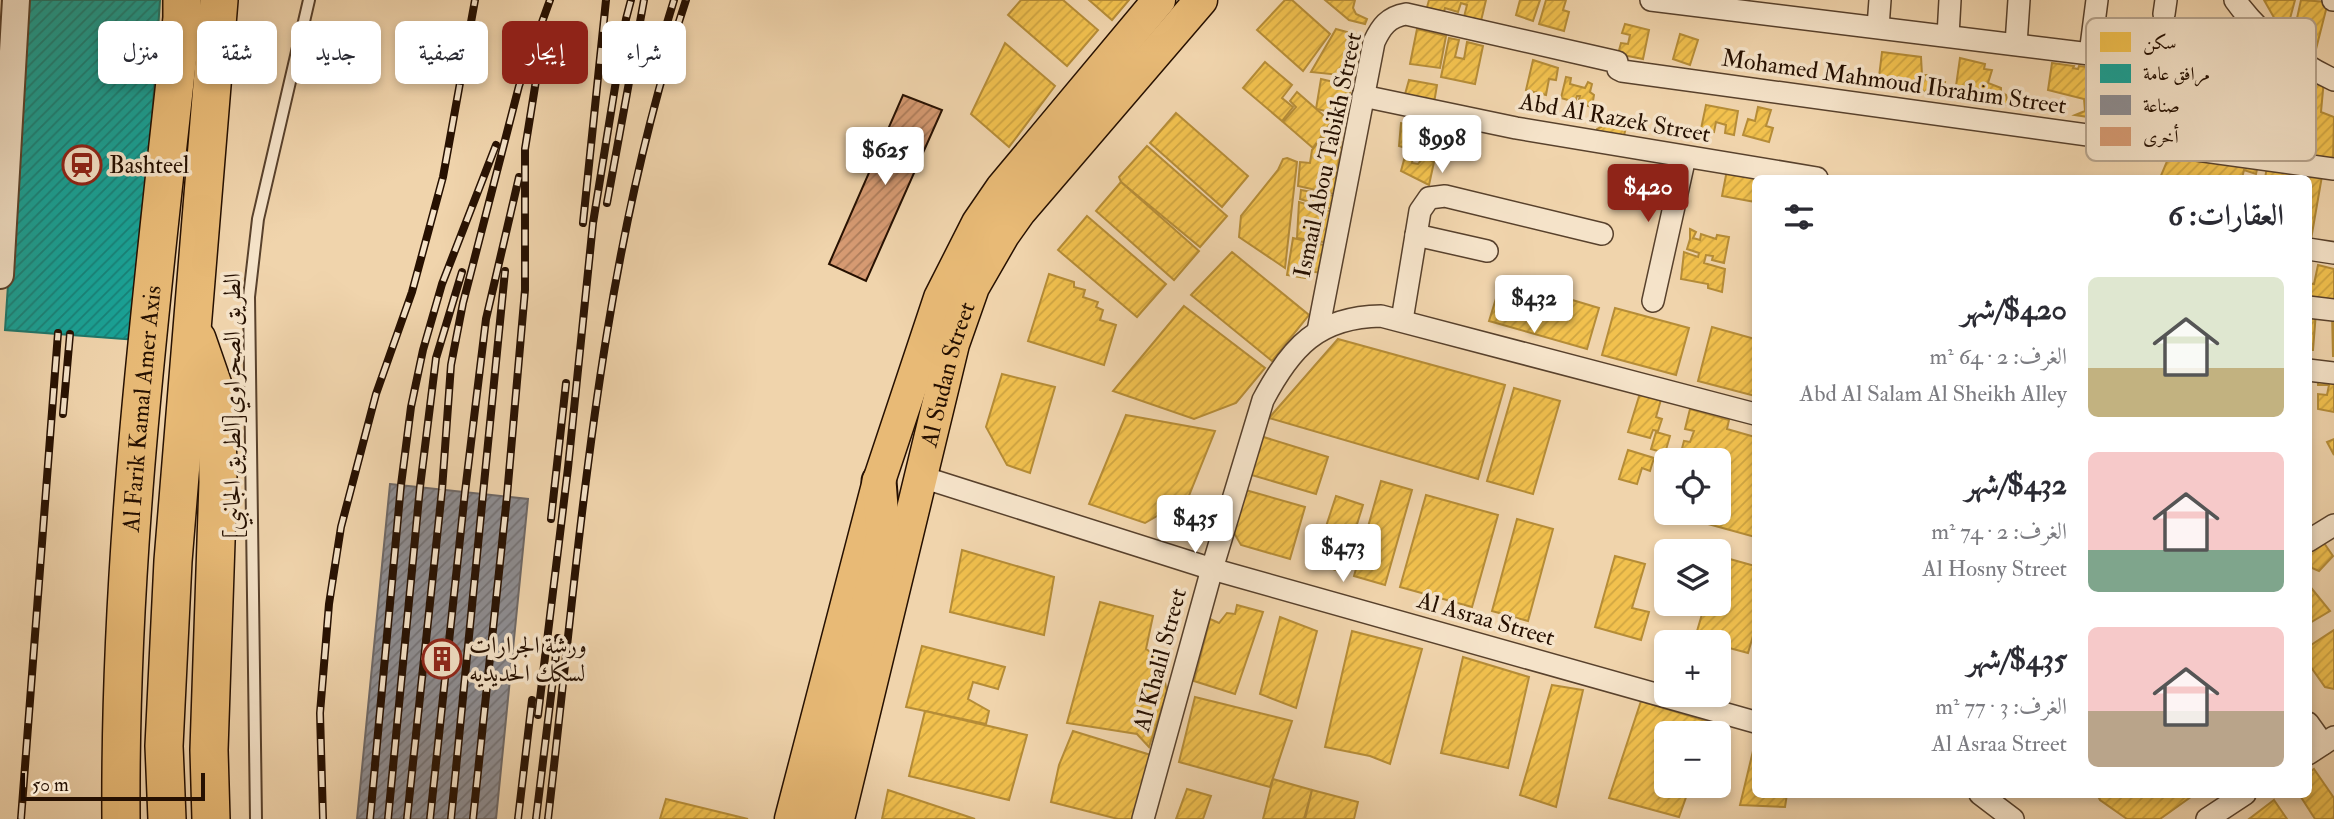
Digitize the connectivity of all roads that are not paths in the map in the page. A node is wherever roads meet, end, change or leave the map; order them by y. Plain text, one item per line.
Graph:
1 (16, 0) edge
2 (182, 0) edge
3 (219, 0) edge
4 (309, 0) edge
5 (1159, 0) edge
6 (1201, 0) edge
7 (1651, 0) edge
8 (1880, 0) edge
9 (1950, 0) edge
10 (2019, 0) edge
11 (2097, 0) edge
12 (2235, 0) edge
13 (1715, 4) edge
14 (1803, 9) edge
15 (2095, 18) edge
16 (2249, 18) edge
17 (1878, 27) junction
18 (1948, 36) junction
19 (2016, 44) junction
20 (2086, 53) edge
21 (1618, 64) joint
22 (2316, 71) edge
23 (2334, 80) edge
24 (1363, 96) junction
25 (2086, 135) edge
26 (1685, 157) junction
27 (2276, 161) edge
28 (2334, 169) edge
29 (1779, 175) edge
30 (1602, 234) dead end
31 (1416, 235) junction
32 (2312, 250) edge
33 (1487, 251) dead end
34 (2334, 253) edge
35 (0, 275) edge
36 (1653, 301) dead end
37 (2312, 307) edge
38 (2334, 310) edge
39 (1402, 320) junction
40 (192, 325) junction
41 (1318, 331) junction
42 (2312, 370) edge
43 (2334, 373) edge
44 (1752, 413) edge
45 (922, 477) junction
46 (879, 481) junction
47 (2334, 525) edge
48 (2312, 539) edge
49 (1212, 569) junction
50 (1752, 721) edge
51 (2312, 729) edge
52 (2322, 745) edge
53 (1985, 798) edge
54 (2239, 798) edge
55 (121, 819) edge
56 (167, 819) edge
57 (211, 819) edge
58 (256, 819) edge
59 (791, 819) edge
60 (810, 819) edge
61 (838, 819) edge
62 (1143, 819) edge
63 (2013, 819) edge
64 (2207, 819) edge

1 - 35 street
2 - 55 highway, Al Farik Kamal Amer Axis
3 - 40 highway, Al Farik Kamal Amer Axis
4 - 58 lane, الطريق الصحراوي[الطريق الجانبي]
5 - 46 main road, Al Sudan Street
6 - 45 main road, Al Sudan Street
7 - 13 street
8 - 17 street
9 - 18 street
10 - 19 street
11 - 15 street
12 - 16 street
13 - 14 street
14 - 17 street
17 - 18 street
18 - 19 street
19 - 20 street
21 - 24 street, Ismail Abou Tabikh Street
21 - 25 street, Mohamed Mahmoud Ibrahim Street
22 - 23 street
24 - 26 street, Abd Al Razek Street
24 - 41 street, Ismail Abou Tabikh Street
26 - 29 street, Abd Al Razek Street
26 - 36 street
27 - 28 street, Mohamed Mahmoud Ibrahim Street
30 - 31 street
31 - 33 street
31 - 39 street
32 - 34 street
37 - 38 street
39 - 41 street, Al Khalil Street
39 - 44 street, Al Khalil Street
40 - 56 highway, Al Farik Kamal Amer Axis
40 - 57 highway
41 - 49 street, Al Khalil Street
42 - 43 street
45 - 49 street, Al Asraa Street
45 - 61 main road, Al Sudan Street
46 - 59 main road, Al Sudan Street
46 - 60 highway
47 - 48 street
49 - 50 street, Al Asraa Street
49 - 62 street, Al Khalil Street
51 - 52 street
53 - 63 street
54 - 64 street

